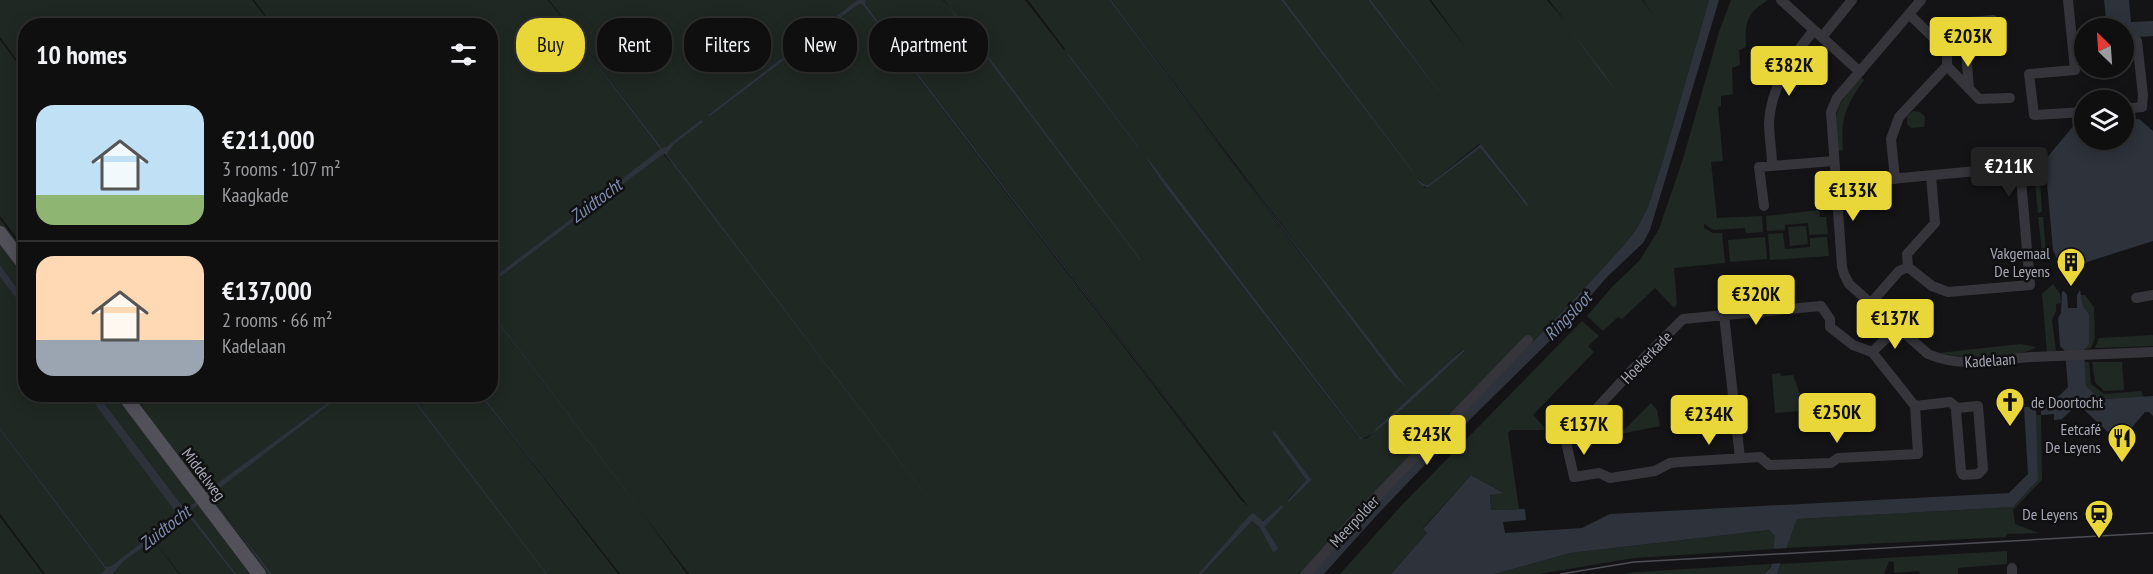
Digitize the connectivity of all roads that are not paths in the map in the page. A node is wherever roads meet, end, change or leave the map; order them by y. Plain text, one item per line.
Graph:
1 (1781, 0) edge
2 (1852, 0) edge
3 (1921, 0) edge
4 (2067, 0) edge
5 (1909, 14) junction
6 (1993, 20) dead end
7 (1964, 28) junction
8 (1818, 34) junction
9 (2134, 41) edge
10 (2073, 48) joint
11 (1947, 51) junction
12 (1947, 66) junction
13 (1860, 72) junction
14 (1969, 89) junction
15 (2148, 95) edge
16 (2010, 98) dead end
17 (2134, 108) edge
18 (2074, 113) edge
19 (1834, 161) junction
20 (1773, 165) junction
21 (1931, 176) junction
22 (1894, 179) junction
23 (1836, 184) junction
24 (1764, 206) dead end
25 (0, 233) edge
26 (18, 257) edge
27 (1908, 267) junction
28 (2153, 295) edge
29 (2136, 298) dead end
30 (1870, 304) junction
31 (1724, 315) junction
32 (1897, 328) junction
33 (1528, 340) dead end
34 (1872, 352) junction
35 (2153, 352) edge
36 (129, 402) edge
37 (1915, 406) junction
38 (1957, 408) junction
39 (1740, 458) junction
40 (259, 574) edge
41 (1306, 574) edge

1 - 8 street
2 - 8 street
3 - 5 street, Kadelaan
4 - 10 street
5 - 11 street
5 - 13 street, Kadelaan
6 - 7 street
7 - 11 street
7 - 14 street
8 - 13 street
8 - 20 street
9 - 15 street
10 - 18 street
11 - 12 street
12 - 14 street
12 - 22 street
13 - 19 street, Kadelaan
14 - 16 street
15 - 17 street
19 - 20 street
19 - 23 street, Kadelaan
20 - 24 street
21 - 22 street
21 - 27 street
21 - 27 street
22 - 23 street
23 - 30 street, Kadelaan
25 - 26 main road
27 - 30 street
28 - 29 street
30 - 32 street, Kadelaan
31 - 34 street, Hoekerkade
31 - 39 street
31 - 39 street, Hoekerkade
32 - 34 street
32 - 35 street, Kadelaan
33 - 41 street, Meerpolder
34 - 37 street
36 - 40 main road, Middelweg
37 - 38 street
37 - 39 street, Hoekerkade
38 - 38 street

